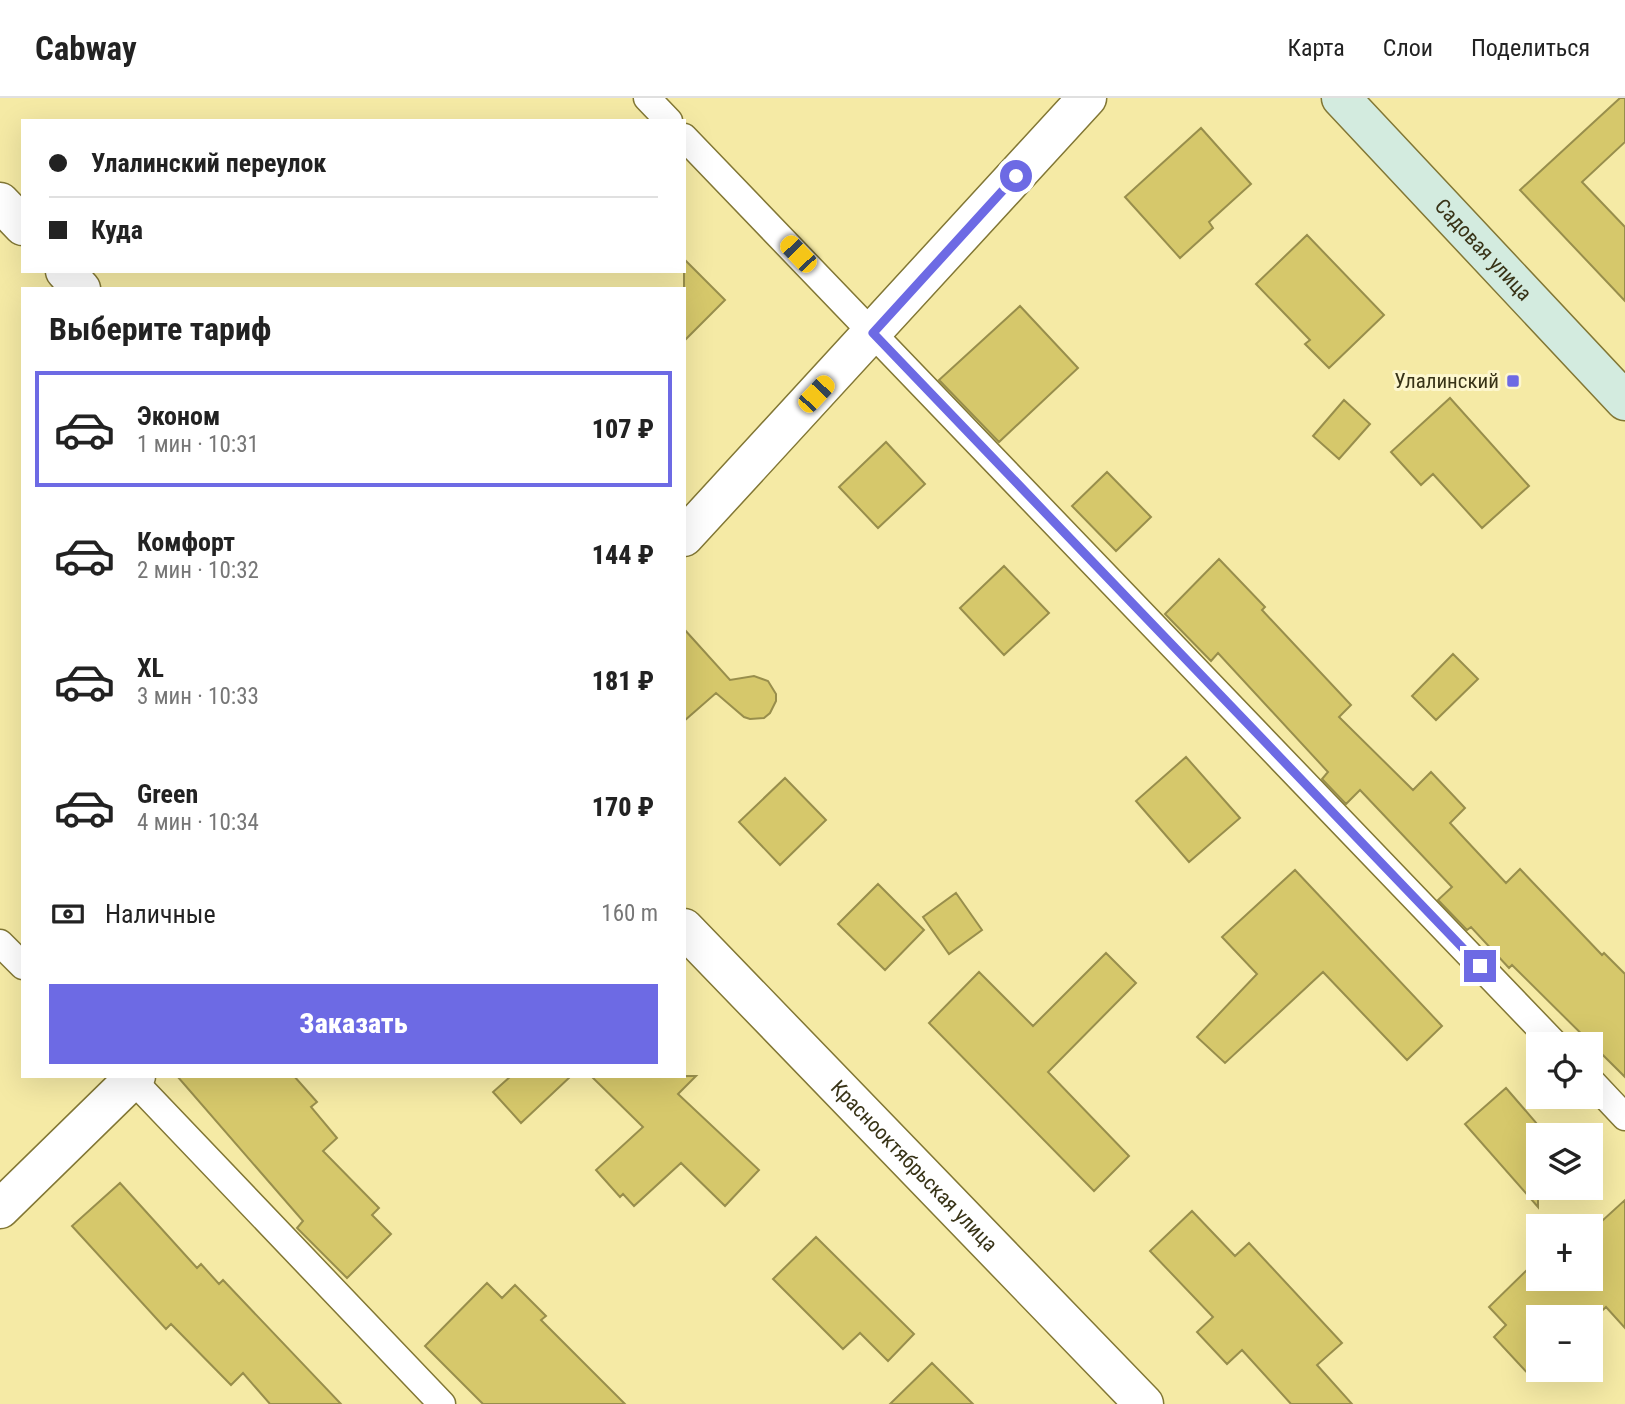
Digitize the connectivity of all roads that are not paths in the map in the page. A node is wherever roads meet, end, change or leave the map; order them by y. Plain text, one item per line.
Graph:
1 (647, 98) edge
2 (1087, 98) edge
3 (1341, 98) edge
4 (667, 119) edge
5 (686, 139) edge
6 (0, 202) edge
7 (21, 224) edge
8 (67, 273) edge
9 (79, 287) edge
10 (873, 333) junction
11 (1625, 401) edge
12 (686, 535) edge
13 (686, 930) edge
14 (0, 943) edge
15 (21, 964) edge
16 (1544, 1032) edge
17 (132, 1078) edge
18 (134, 1078) edge
19 (1603, 1094) edge
20 (1625, 1117) edge
21 (0, 1209) edge
22 (442, 1404) edge
23 (1144, 1404) edge

1 - 4 lane
2 - 10 street
3 - 11 main road, Садовая улица
5 - 10 lane
6 - 7 street
8 - 9 street
10 - 12 street
10 - 16 lane
13 - 23 street, Краснооктябрьская улица
14 - 15 lane
17 - 21 street
18 - 22 lane
19 - 20 lane

